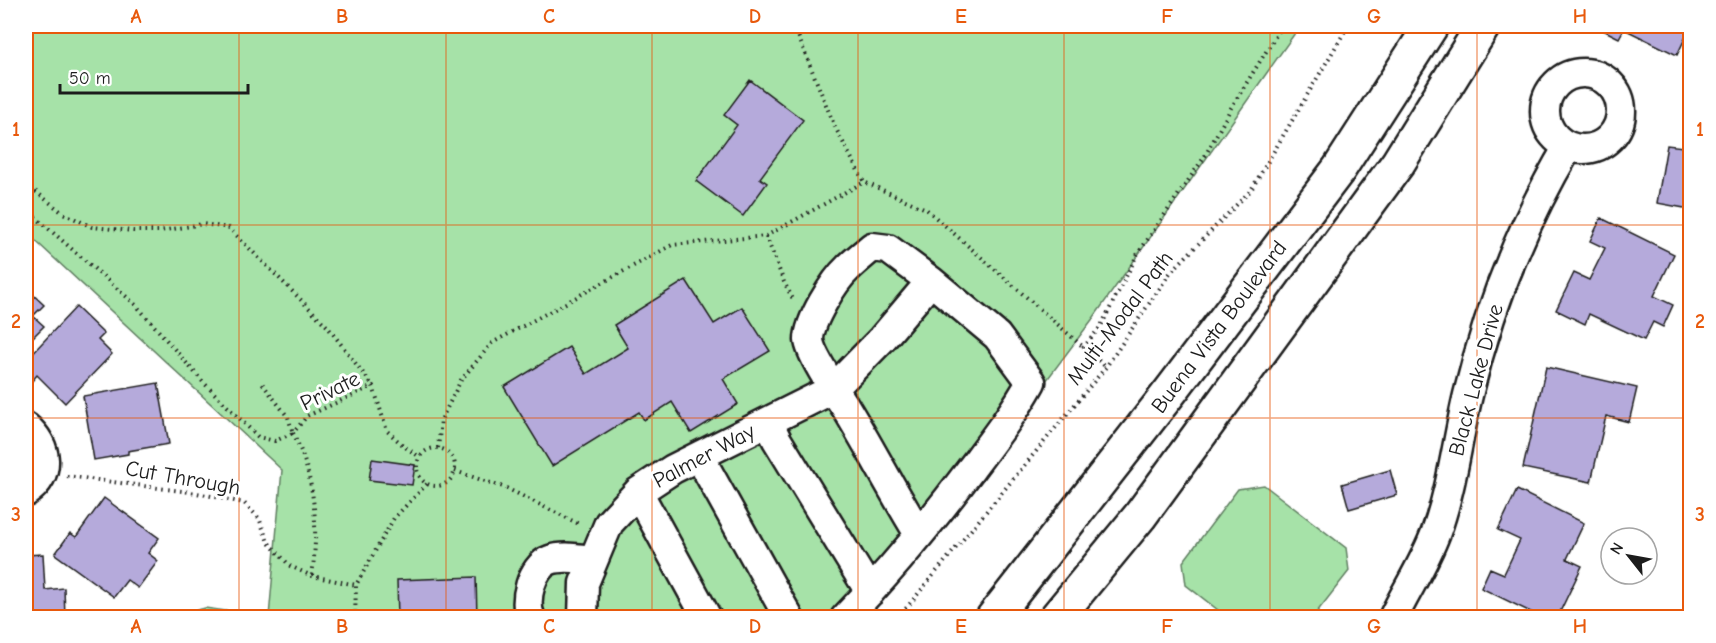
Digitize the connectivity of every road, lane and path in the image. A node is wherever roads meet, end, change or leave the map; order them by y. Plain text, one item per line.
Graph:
1 (794, 26) edge
2 (1282, 26) edge
3 (1348, 26) edge
4 (1431, 26) edge
5 (1483, 26) edge
6 (1568, 147) dead end
7 (864, 182) junction
8 (26, 184) edge
9 (26, 208) edge
10 (766, 236) junction
11 (931, 281) junction
12 (812, 324) junction
13 (1083, 348) junction
14 (1106, 368) junction
15 (261, 382) dead end
16 (373, 386) junction
17 (833, 389) junction
18 (768, 422) junction
19 (26, 428) edge
20 (293, 433) junction
21 (438, 448) junction
22 (699, 456) junction
23 (420, 457) junction
24 (455, 471) junction
25 (34, 481) edge
26 (427, 484) junction
27 (638, 492) junction
28 (919, 534) junction
29 (598, 549) junction
30 (312, 576) junction
31 (356, 585) junction
32 (870, 592) junction
33 (355, 618) edge
34 (531, 618) edge
35 (583, 618) edge
36 (707, 618) edge
37 (789, 618) edge
38 (846, 618) edge
39 (898, 618) edge
40 (993, 618) edge
41 (1056, 618) edge
42 (1393, 618) edge

1 - 7 path
2 - 13 path
3 - 14 path, Multi-Modal Path
4 - 40 main road, Buena Vista Boulevard
5 - 41 main road, Buena Vista Boulevard
6 - 42 street, Black Lake Drive
7 - 10 path
7 - 13 path
8 - 16 path
9 - 20 path
10 - 12 path
10 - 21 path
11 - 12 street
11 - 17 street, Palmer Way
11 - 28 street
12 - 17 street
13 - 14 path
14 - 39 path, Multi-Modal Path
15 - 20 path
16 - 20 path, Private
16 - 23 path, Private
17 - 18 street, Palmer Way
17 - 28 street
18 - 22 street, Palmer Way
18 - 32 street
19 - 25 street
20 - 30 path, Private
21 - 23 path
21 - 24 path
22 - 27 street, Palmer Way
22 - 37 street
23 - 26 path
24 - 26 path
24 - 29 path
25 - 30 path, Cut Through
26 - 31 path
27 - 29 street, Palmer Way
27 - 36 street
28 - 32 street
29 - 34 street
29 - 35 street, Palmer Way
30 - 31 path, Cut Through
31 - 33 path
32 - 38 street

